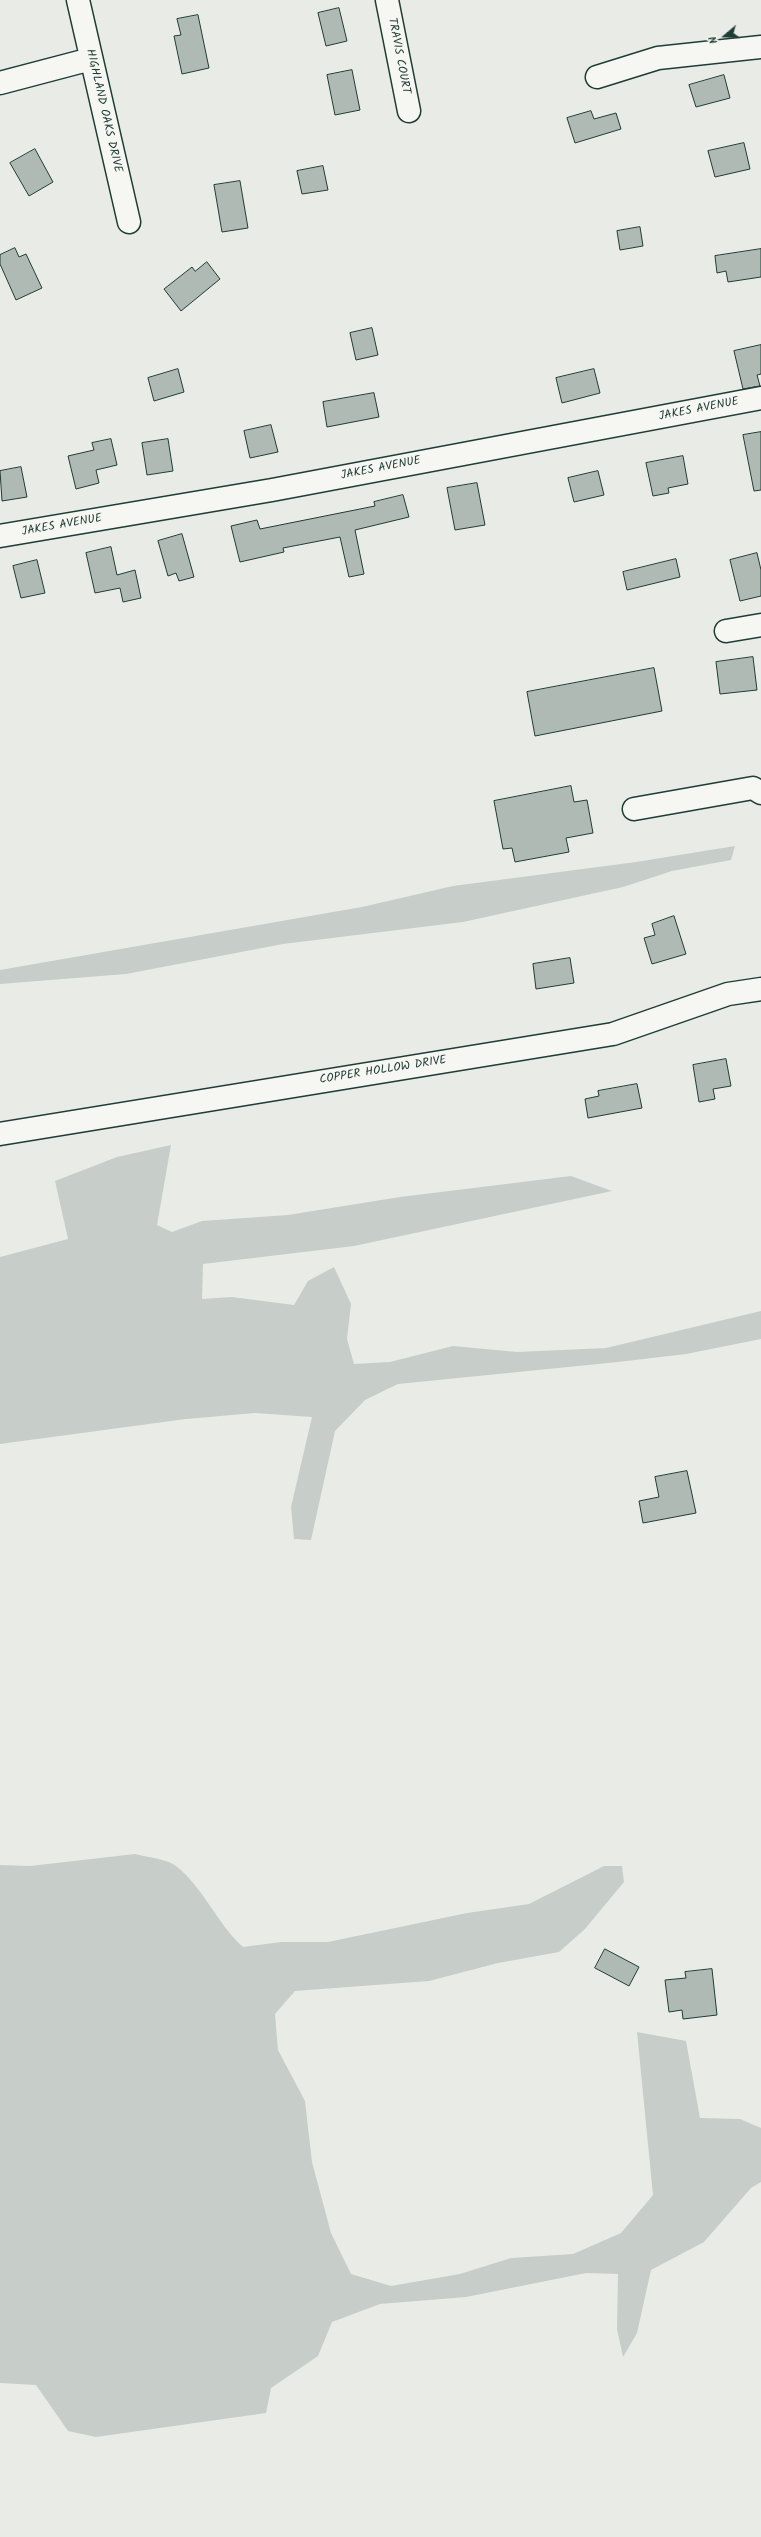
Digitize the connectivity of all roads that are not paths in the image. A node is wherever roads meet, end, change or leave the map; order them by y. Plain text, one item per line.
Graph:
1 (78, 0) edge
2 (387, 0) edge
3 (761, 48) edge
4 (91, 59) junction
5 (597, 77) dead end
6 (0, 83) edge
7 (409, 111) dead end
8 (129, 222) dead end
9 (761, 398) edge
10 (0, 536) edge
11 (761, 625) edge
12 (726, 631) dead end
13 (761, 793) edge
14 (634, 809) dead end
15 (761, 989) edge
16 (0, 1134) edge

1 - 4 street, HIGHLAND OAKS DRIVE
2 - 7 street, TRAVIS COURT
3 - 5 street
4 - 6 street
4 - 8 street, HIGHLAND OAKS DRIVE
9 - 10 street, JAKES AVENUE
11 - 12 street
13 - 14 street
15 - 16 street, COPPER HOLLOW DRIVE

